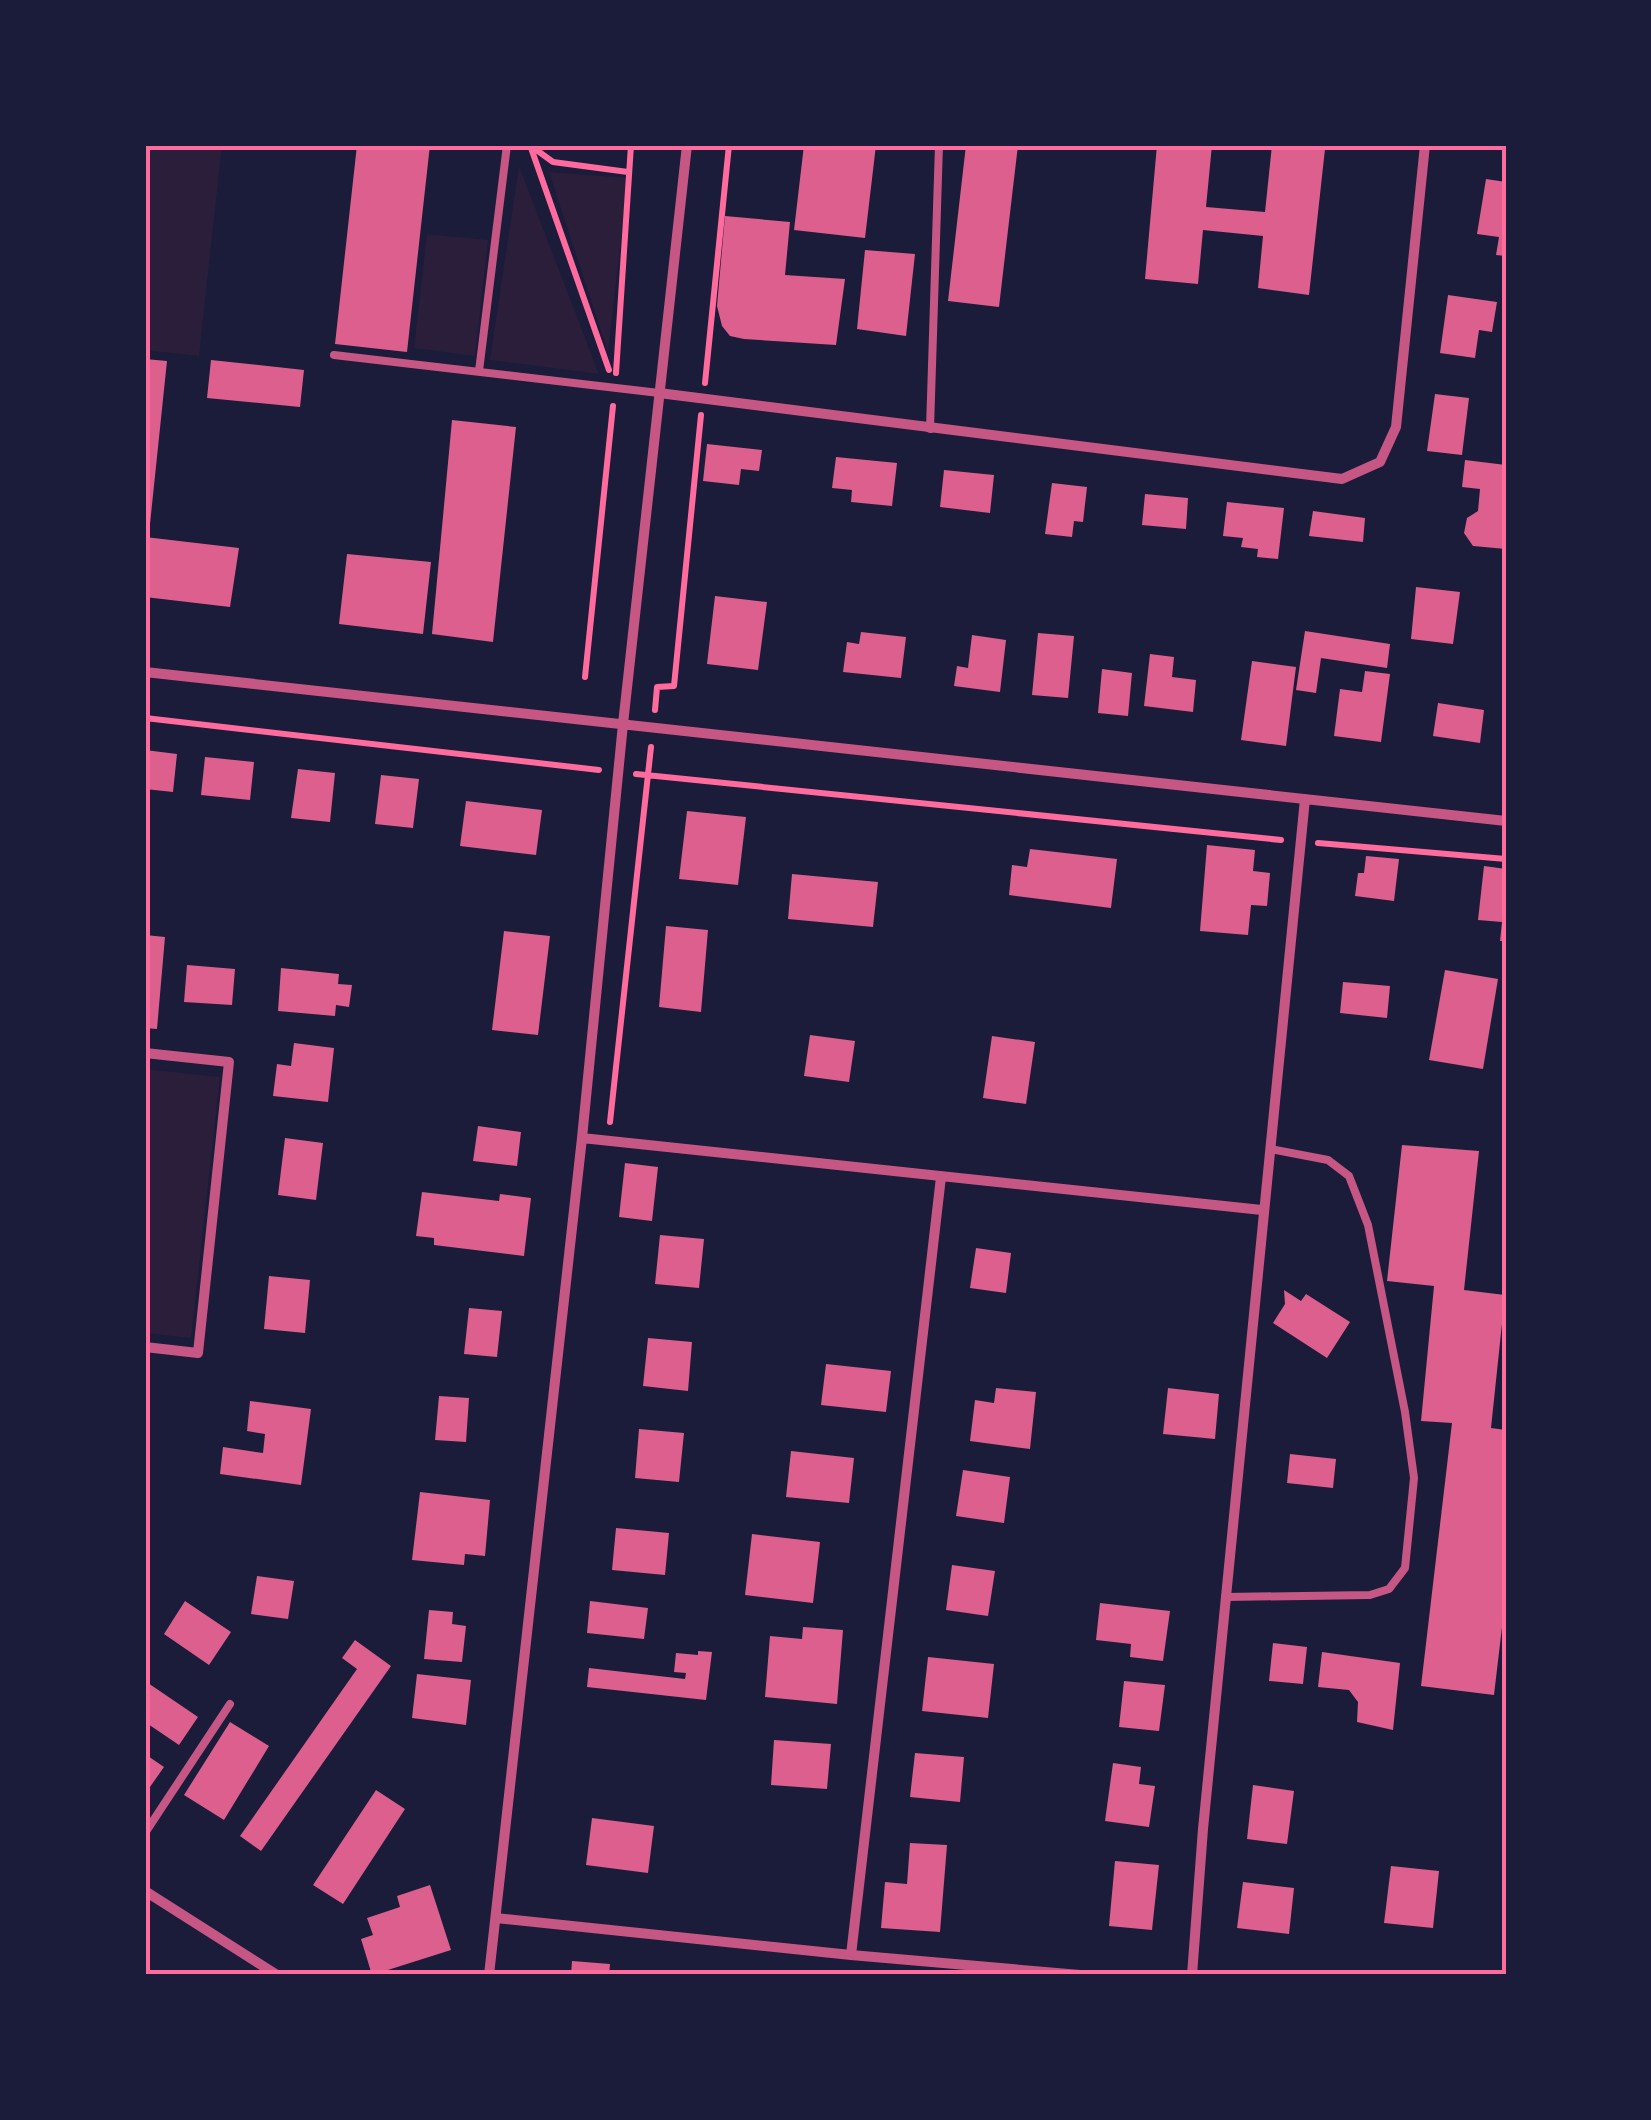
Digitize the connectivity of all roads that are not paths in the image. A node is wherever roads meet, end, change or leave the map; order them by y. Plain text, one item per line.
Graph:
1 (507, 145) edge
2 (687, 145) edge
3 (938, 145) edge
4 (1425, 145) edge
5 (334, 355) dead end
6 (479, 371) junction
7 (660, 393) junction
8 (930, 428) junction
9 (145, 672) edge
10 (623, 724) junction
11 (1305, 799) junction
12 (1506, 821) edge
13 (145, 1054) edge
14 (582, 1138) junction
15 (1270, 1149) junction
16 (941, 1176) junction
17 (1262, 1210) junction
18 (145, 1347) edge
19 (1225, 1596) junction
20 (230, 1704) dead end
21 (145, 1833) edge
22 (145, 1891) edge
23 (496, 1918) junction
24 (851, 1955) junction
25 (277, 1975) edge
26 (488, 1975) edge
27 (1080, 1975) edge
28 (1192, 1975) edge

1 - 6 lane
2 - 7 street
3 - 8 lane
4 - 8 street
5 - 6 lane
6 - 7 lane
7 - 8 street
7 - 10 street
9 - 10 street
10 - 11 street
10 - 14 street
11 - 12 street
11 - 15 street
13 - 18 street
14 - 16 street
14 - 23 street
15 - 17 street
15 - 19 lane
16 - 17 street
16 - 24 street
17 - 19 street
19 - 28 street
20 - 21 lane
22 - 25 street
23 - 24 street
23 - 26 street
24 - 27 street

